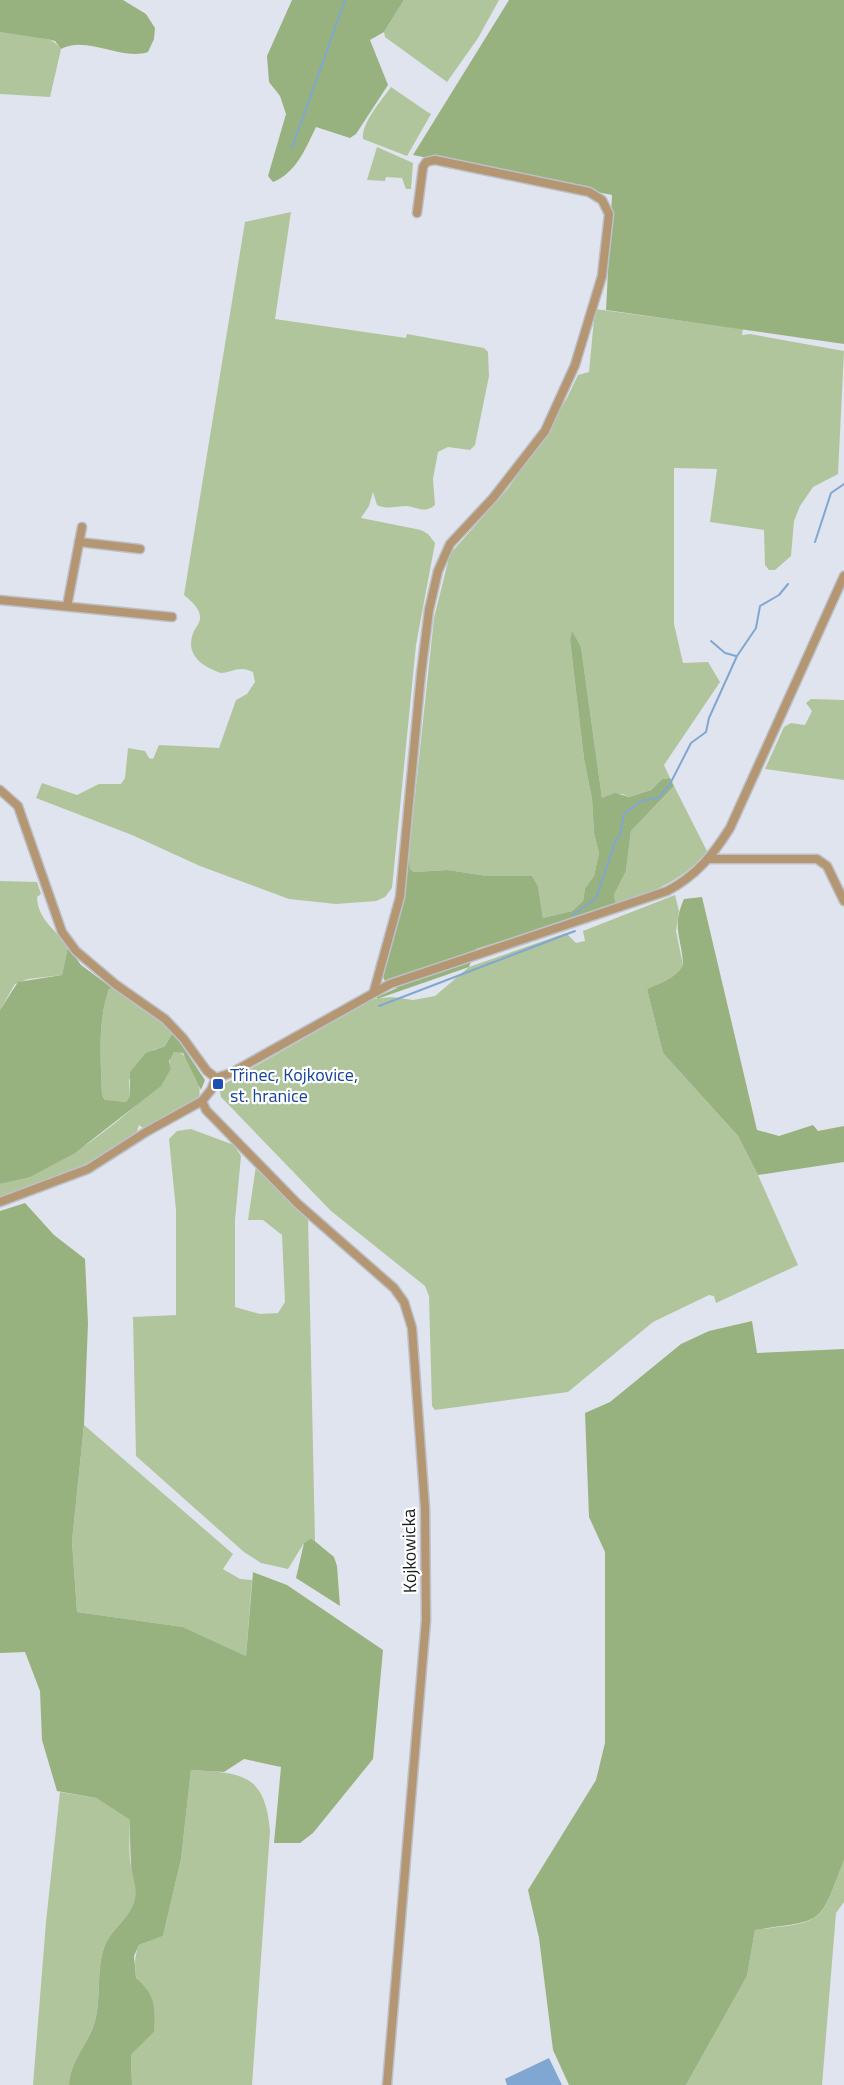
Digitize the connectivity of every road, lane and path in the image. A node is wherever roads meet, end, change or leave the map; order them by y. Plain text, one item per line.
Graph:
1 (417, 213) dead end
2 (82, 527) dead end
3 (79, 542) junction
4 (140, 549) dead end
5 (844, 576) edge
6 (0, 600) edge
7 (67, 606) junction
8 (172, 617) dead end
9 (0, 790) edge
10 (710, 859) junction
11 (844, 901) edge
12 (374, 991) junction
13 (216, 1078) junction
14 (202, 1101) junction
15 (0, 1202) edge
16 (387, 2085) edge

1 - 12 street
2 - 3 street
3 - 4 street
3 - 7 street
5 - 10 street
6 - 7 street
7 - 8 street
9 - 13 street
10 - 11 street
10 - 12 street
12 - 13 street
13 - 14 street
14 - 15 street
14 - 16 street, Kojkowicka

